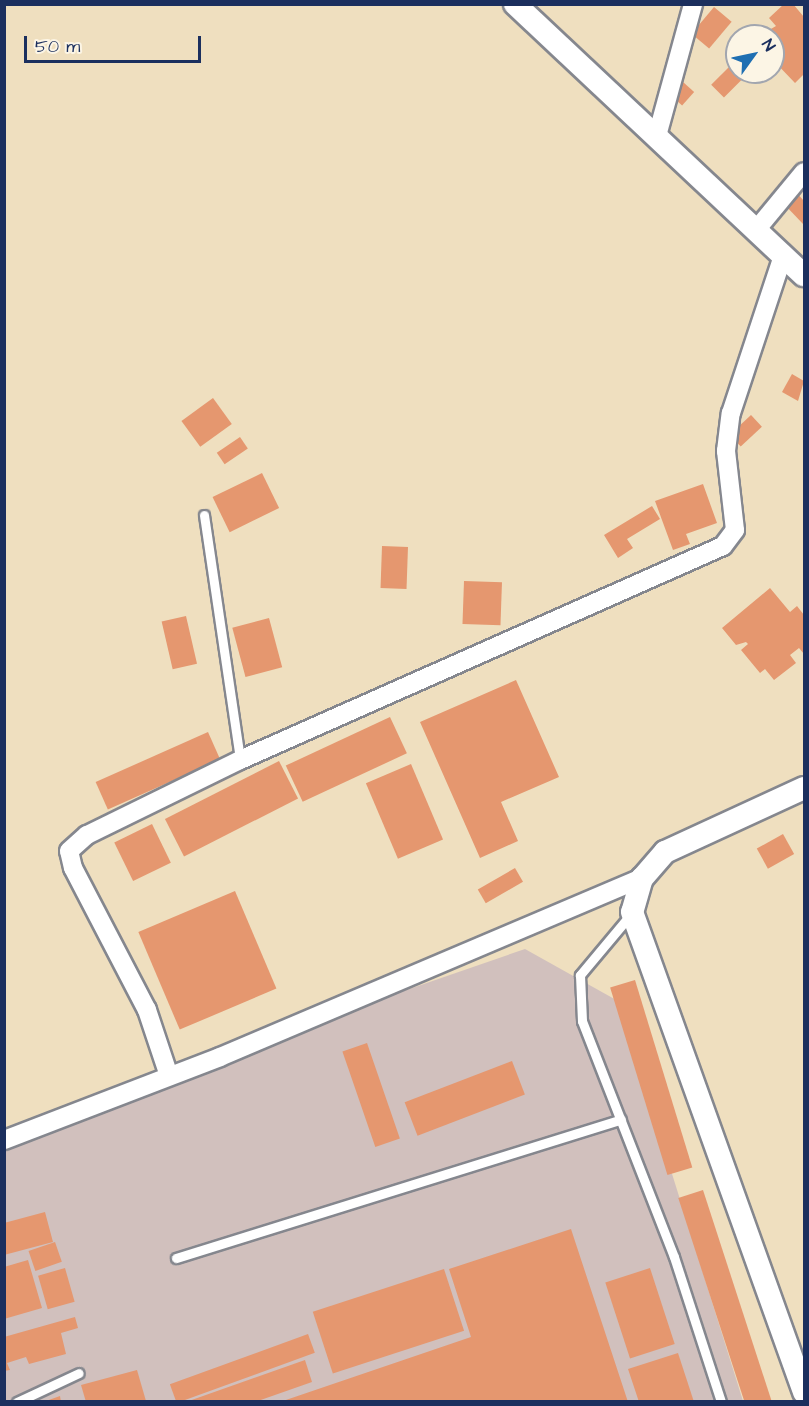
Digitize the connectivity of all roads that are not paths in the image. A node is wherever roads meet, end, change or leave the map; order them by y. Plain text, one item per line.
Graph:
1 (514, 4) edge
2 (693, 4) edge
3 (657, 136) junction
4 (804, 172) edge
5 (756, 230) junction
6 (783, 256) junction
7 (804, 275) edge
8 (204, 515) dead end
9 (240, 760) junction
10 (804, 788) edge
11 (642, 878) junction
12 (632, 912) junction
13 (169, 1076) junction
14 (621, 1119) junction
15 (4, 1140) edge
16 (176, 1258) dead end
17 (79, 1372) dead end
18 (804, 1392) edge
19 (17, 1401) edge
20 (721, 1401) edge

1 - 3 street
2 - 3 street
3 - 5 street
4 - 5 street
5 - 6 street
6 - 7 street
6 - 9 street
8 - 9 lane
9 - 13 street
10 - 11 street
11 - 12 street
11 - 13 street
12 - 14 lane
12 - 18 street
13 - 15 street
14 - 16 lane
14 - 20 lane
17 - 19 lane

